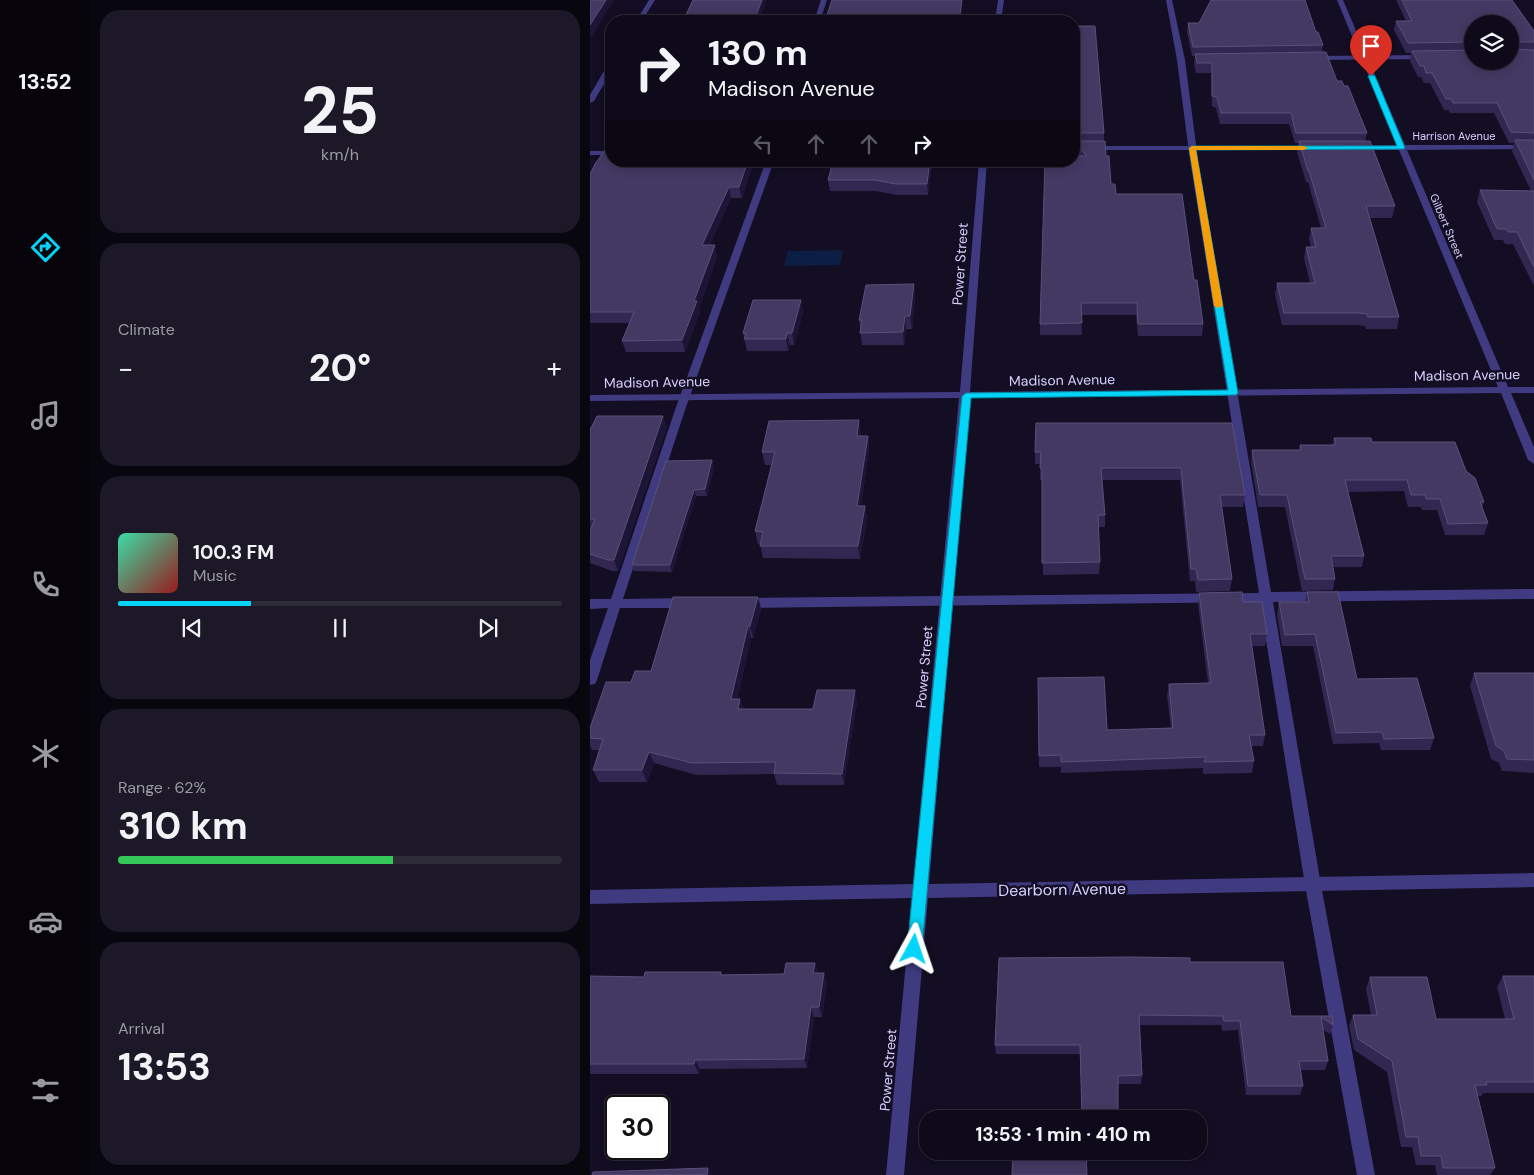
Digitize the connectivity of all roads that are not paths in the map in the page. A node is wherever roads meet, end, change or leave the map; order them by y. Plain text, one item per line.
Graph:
1 (652, 0) edge
2 (824, 0) edge
3 (1001, 0) edge
4 (1169, 0) edge
5 (1340, 0) edge
6 (643, 15) edge
7 (819, 15) edge
8 (999, 15) edge
9 (1436, 57) edge
10 (1306, 58) edge
11 (1364, 58) junction
12 (605, 76) edge
13 (590, 101) edge
14 (1534, 147) edge
15 (1080, 148) edge
16 (1192, 148) junction
17 (1322, 148) edge
18 (1351, 148) edge
19 (1401, 148) junction
20 (605, 153) edge
21 (590, 154) edge
22 (768, 167) edge
23 (983, 167) edge
24 (1504, 390) junction
25 (1534, 390) edge
26 (1233, 393) junction
27 (966, 396) junction
28 (685, 397) junction
29 (590, 398) edge
30 (1534, 460) edge
31 (1534, 594) edge
32 (1266, 598) junction
33 (947, 602) junction
34 (704, 603) edge
35 (733, 603) edge
36 (590, 604) edge
37 (616, 604) junction
38 (590, 680) edge
39 (1534, 880) edge
40 (1313, 884) junction
41 (919, 892) junction
42 (590, 897) edge
43 (895, 1175) edge
44 (1366, 1175) edge

1 - 6 street
2 - 7 street
3 - 8 street
4 - 16 street
5 - 11 street, Gilbert Street
9 - 11 street
10 - 11 street
11 - 19 street, Gilbert Street
12 - 13 street
14 - 19 street, Harrison Avenue
15 - 16 street
16 - 17 street
16 - 26 street
18 - 19 street, Harrison Avenue
19 - 24 street, Gilbert Street
20 - 21 street
22 - 28 street
23 - 27 street, Power Street
24 - 25 street, Madison Avenue
24 - 26 street, Madison Avenue
24 - 30 street, Gilbert Street
26 - 27 street, Madison Avenue
26 - 32 street
27 - 28 street, Madison Avenue
27 - 33 street, Power Street
28 - 29 street, Madison Avenue
28 - 37 street
31 - 32 street
32 - 33 street
32 - 40 street
33 - 35 street
33 - 41 street, Power Street
34 - 37 street
36 - 37 street
37 - 38 street
39 - 40 street, Dearborn Avenue
40 - 41 street, Dearborn Avenue
40 - 44 street
41 - 42 street, Dearborn Avenue
41 - 43 street, Power Street

